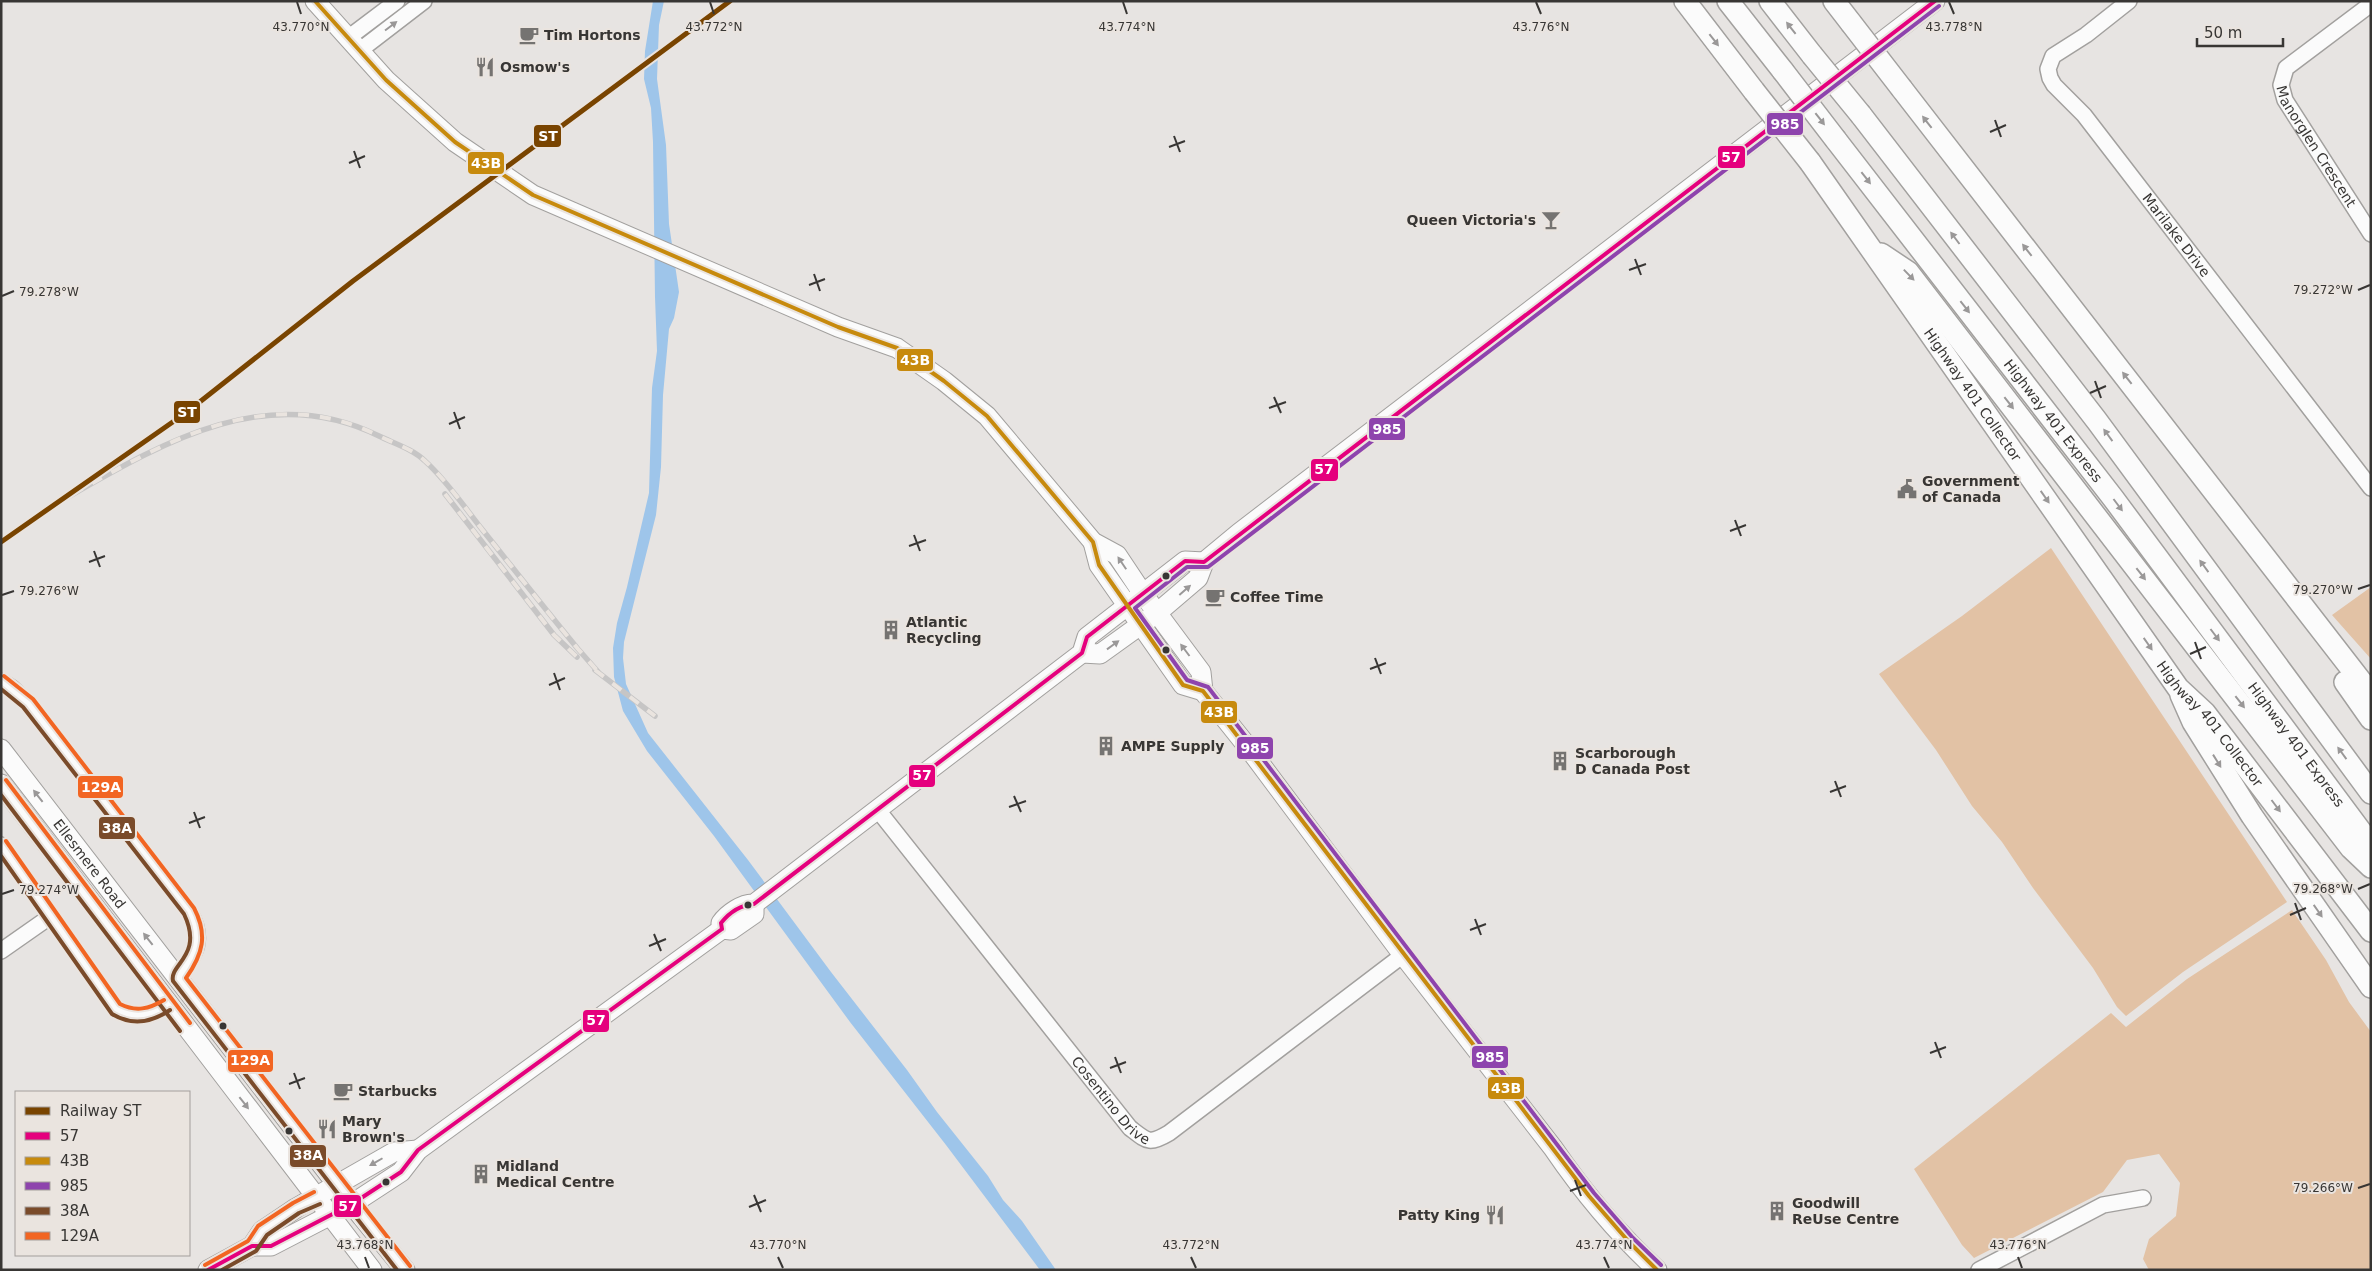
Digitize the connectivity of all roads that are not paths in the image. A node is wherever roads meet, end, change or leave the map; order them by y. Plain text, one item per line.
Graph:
1 (315, 1) edge
2 (397, 1) edge
3 (424, 1) edge
4 (1685, 1) edge
5 (1728, 1) edge
6 (1770, 1) edge
7 (1834, 1) edge
8 (1935, 1) edge
9 (2129, 1) edge
10 (2371, 4) edge
11 (354, 45) junction
12 (2371, 234) edge
13 (1870, 247) junction
14 (2183, 450) junction
15 (2371, 488) edge
16 (1093, 542) junction
17 (1204, 562) junction
18 (1143, 594) junction
19 (1126, 607) junction
20 (1157, 613) junction
21 (1140, 625) junction
22 (1082, 653) junction
23 (1, 681) edge
24 (2178, 688) junction
25 (1203, 690) junction
26 (2371, 694) edge
27 (2371, 719) edge
28 (1, 749) edge
29 (1, 784) edge
30 (2371, 793) edge
31 (877, 809) junction
32 (1, 845) edge
33 (2371, 845) edge
34 (2371, 867) edge
35 (52, 916) junction
36 (2371, 931) edge
37 (1, 951) edge
38 (1403, 955) junction
39 (178, 978) junction
40 (2371, 987) edge
41 (167, 1004) junction
42 (418, 1150) junction
43 (338, 1185) junction
44 (317, 1198) junction
45 (2142, 1198) dead end
46 (352, 1204) junction
47 (330, 1215) junction
48 (252, 1246) junction
49 (208, 1270) edge
50 (372, 1270) edge
51 (405, 1270) edge
52 (1657, 1270) edge
53 (1979, 1270) edge

1 - 11 main road
2 - 11 street
11 -> 3 street
4 -> 13 highway, Highway 401 Collector, bridge
5 -> 33 highway, Highway 401 Express, bridge
30 -> 6 highway, bridge
14 -> 7 highway, bridge
8 - 17 main road
9 - 15 street, Marilake Drive
10 - 12 street, Manorglen Crescent
11 - 16 main road
13 -> 24 highway, Highway 401 Collector
13 -> 34 highway
14 - 26 highway
14 - 27 highway
18 -> 16 main road
16 - 19 main road
17 - 18 main road
20 -> 17 main road
18 - 19 main road
18 - 20 main road
19 - 21 main road
19 - 22 main road
20 - 21 main road
25 -> 20 main road
22 -> 21 main road
21 - 25 main road
22 - 31 main road
23 - 39 street
24 -> 36 highway, Highway 401 Collector
24 -> 40 highway
25 - 38 main road
39 -> 28 main road, Ellesmere Road
29 - 41 main road, Ellesmere Road
31 - 38 street, Cosentino Drive
31 - 42 main road
32 - 35 street
35 - 37 street
35 - 41 street
38 - 52 main road
39 - 43 main road, Ellesmere Road
41 -> 44 main road, Ellesmere Road
42 -> 43 main road
42 - 46 main road
43 - 44 main road
43 - 46 main road, Ellesmere Road
44 - 47 main road, Ellesmere Road
44 - 48 main road
45 - 53 street
46 - 47 main road
46 - 51 main road, Ellesmere Road
47 - 48 main road
47 - 50 main road, Ellesmere Road
48 - 49 main road

